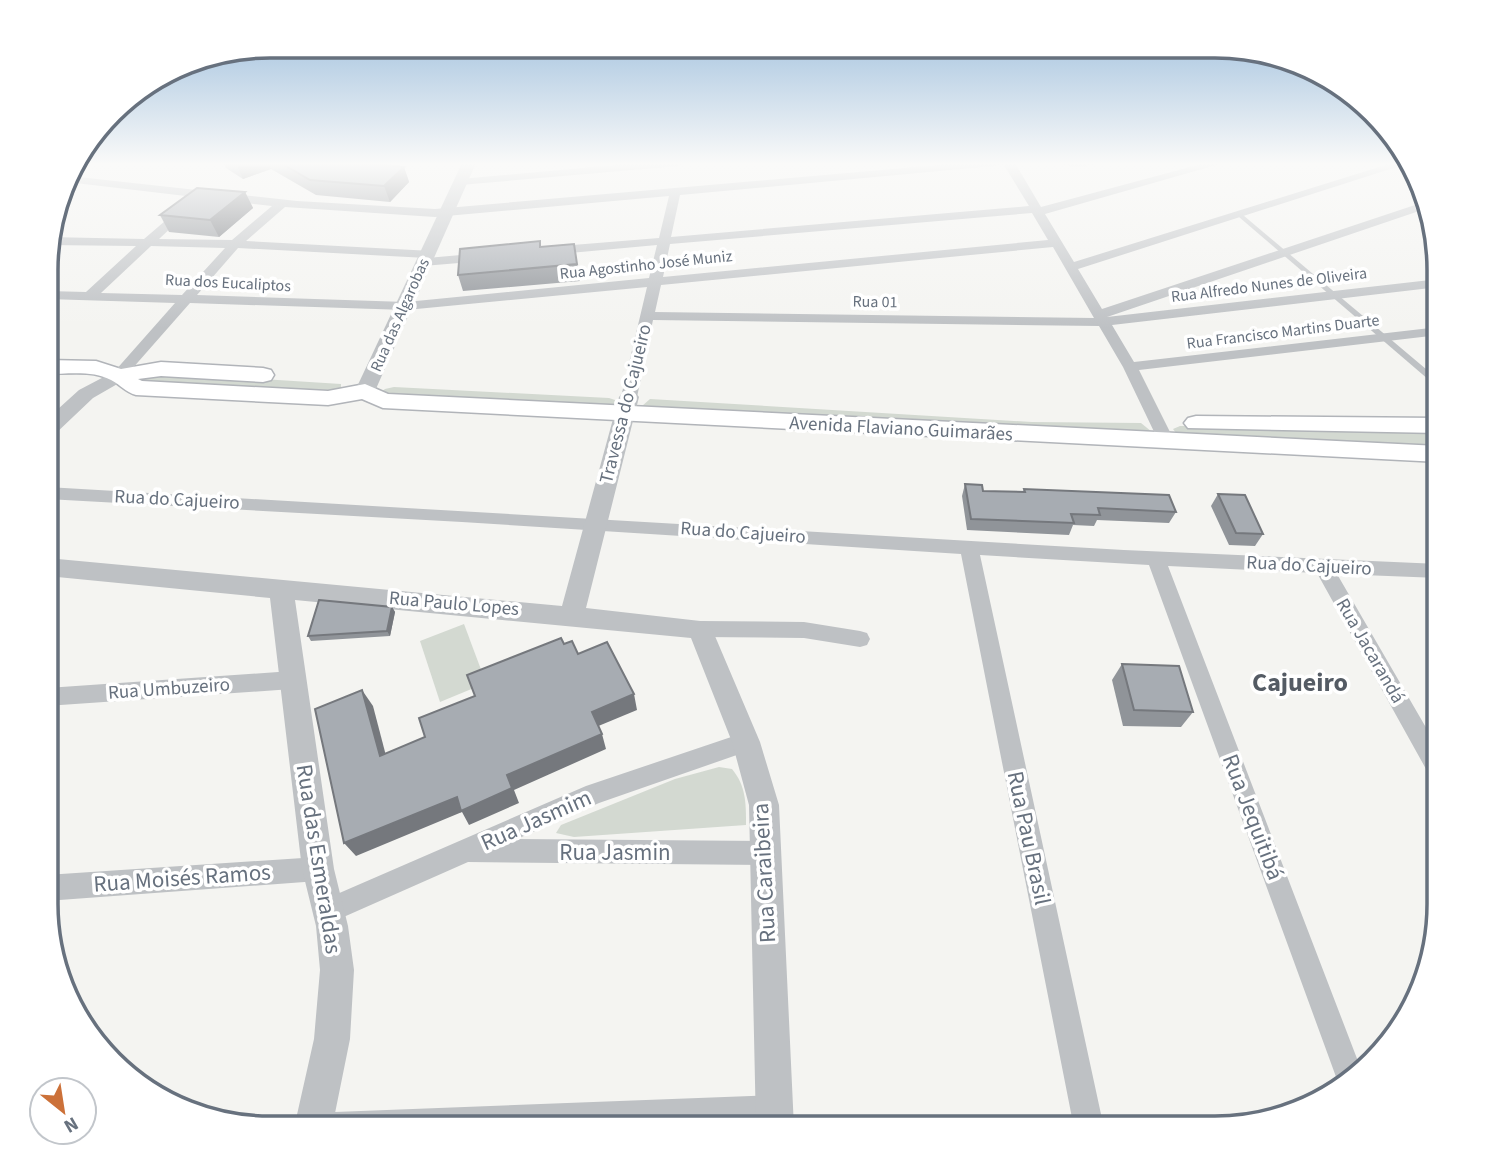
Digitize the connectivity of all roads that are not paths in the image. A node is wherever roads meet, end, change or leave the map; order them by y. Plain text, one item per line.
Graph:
1 (173, 218) edge
2 (265, 218) edge
3 (445, 218) edge
4 (669, 218) edge
5 (942, 218) edge
6 (1041, 218) edge
7 (1235, 218) edge
8 (1243, 218) edge
9 (1387, 218) edge
10 (60, 241) edge
11 (663, 241) junction
12 (145, 242) junction
13 (1056, 243) junction
14 (235, 244) junction
15 (530, 253) edge
16 (1285, 253) junction
17 (503, 255) edge
18 (425, 258) junction
19 (1070, 267) junction
20 (1427, 279) edge
21 (656, 282) junction
22 (1427, 284) edge
23 (1409, 286) junction
24 (58, 295) edge
25 (91, 295) junction
26 (1338, 296) junction
27 (187, 298) junction
28 (406, 306) junction
29 (648, 316) junction
30 (1100, 319) junction
31 (1427, 332) edge
32 (1387, 337) junction
33 (58, 367) edge
34 (1130, 367) junction
35 (1427, 368) edge
36 (119, 376) junction
37 (365, 391) junction
38 (626, 406) junction
39 (58, 420) edge
40 (1427, 426) edge
41 (1163, 432) junction
42 (1427, 453) edge
43 (58, 494) edge
44 (595, 523) junction
45 (969, 548) junction
46 (1156, 558) junction
47 (1323, 567) junction
48 (58, 568) edge
49 (1427, 571) edge
50 (281, 588) junction
51 (572, 615) junction
52 (700, 629) junction
53 (860, 639) dead end
54 (292, 680) junction
55 (58, 696) edge
56 (746, 741) junction
57 (1427, 750) edge
58 (467, 851) junction
59 (764, 853) junction
60 (318, 869) junction
61 (58, 887) edge
62 (330, 910) junction
63 (1347, 1070) edge
64 (315, 1116) edge
65 (775, 1116) edge
66 (1087, 1116) edge

1 - 12 street
2 - 14 street
3 - 18 street, Rua das Algarobas
4 - 11 street, Travessa do Cajueiro
5 - 11 street
6 - 13 street
7 - 19 street
8 - 16 lane
9 - 16 street
10 - 12 street
11 - 15 street
11 - 21 street, Travessa do Cajueiro
12 - 14 street
12 - 25 street
13 - 19 street
13 - 21 street, Rua Agostinho José Muniz
14 - 18 street
14 - 27 street
16 - 26 lane
16 - 30 street
17 - 18 street
18 - 28 street, Rua das Algarobas
19 - 30 street
20 - 23 street
21 - 28 street, Rua Agostinho José Muniz
21 - 29 street, Travessa do Cajueiro
22 - 23 street, Rua Alfredo Nunes de Oliveira
23 - 26 street, Rua Alfredo Nunes de Oliveira
24 - 25 street, Rua dos Eucaliptos
25 - 27 street, Rua dos Eucaliptos
26 - 30 street, Rua Alfredo Nunes de Oliveira
26 - 32 lane
27 - 28 street, Rua dos Eucaliptos
27 - 36 street
28 - 37 street, Rua das Algarobas
29 - 30 street, Rua 01
29 - 38 street, Travessa do Cajueiro
30 - 34 street
31 - 32 street, Rua Francisco Martins Duarte
32 - 34 street, Rua Francisco Martins Duarte
32 - 35 lane
33 - 36 main road, Avenida Flaviano Guimarães
34 - 41 street
36 - 37 main road, Avenida Flaviano Guimarães
36 - 39 street
37 - 38 main road, Avenida Flaviano Guimarães
38 - 41 main road, Avenida Flaviano Guimarães
38 - 44 street, Travessa do Cajueiro
40 - 41 main road, Avenida Flaviano Guimarães
41 - 42 main road, Avenida Flaviano Guimarães
43 - 44 street, Rua do Cajueiro
44 - 45 street, Rua do Cajueiro
44 - 51 street, Travessa do Cajueiro
45 - 46 street, Rua do Cajueiro
45 - 66 street, Rua Pau Brasil
46 - 47 street, Rua do Cajueiro
46 - 63 street, Rua Jequitibá
47 - 49 street, Rua do Cajueiro
47 - 57 street, Rua Jacarandá
48 - 50 street, Rua Paulo Lopes
50 - 51 street, Rua Paulo Lopes
50 - 54 street, Rua das Esmeraldas
51 - 52 street, Rua Paulo Lopes
52 - 53 street, Rua Paulo Lopes
52 - 56 street, Rua Caraibeira
54 - 55 street, Rua Umbuzeiro
54 - 60 street, Rua das Esmeraldas
56 - 58 street, Rua Jasmim
56 - 59 street, Rua Caraibeira
58 - 59 street, Rua Jasmin
58 - 62 street, Rua Jasmim
59 - 65 street, Rua Caraibeira
60 - 61 street, Rua Moisés Ramos
60 - 62 street, Rua das Esmeraldas
62 - 64 street, Rua das Esmeraldas

